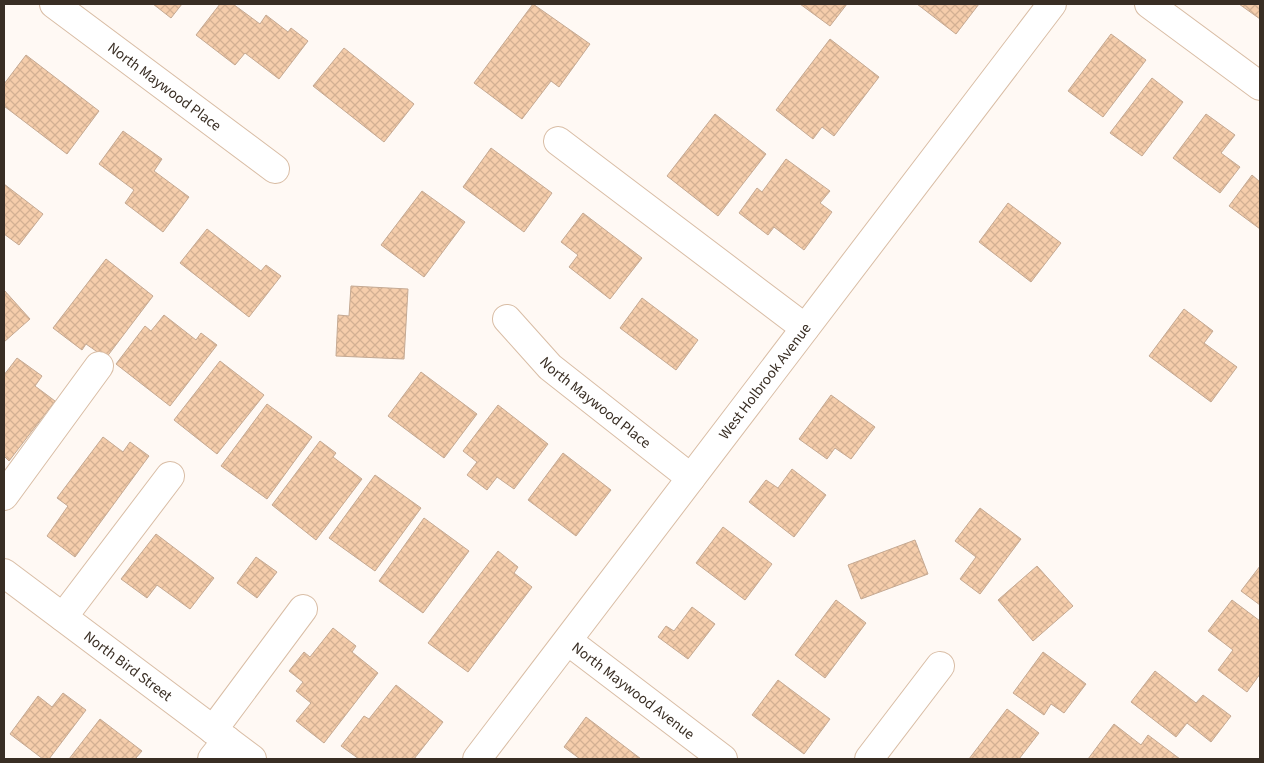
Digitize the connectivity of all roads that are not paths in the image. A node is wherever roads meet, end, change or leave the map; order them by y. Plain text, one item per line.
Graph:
1 (54, 4) edge
2 (1052, 4) edge
3 (1149, 4) edge
4 (1260, 86) edge
5 (558, 141) dead end
6 (276, 169) dead end
7 (507, 319) dead end
8 (805, 328) junction
9 (99, 366) dead end
10 (170, 476) dead end
11 (691, 478) junction
12 (4, 496) edge
13 (4, 573) edge
14 (302, 609) dead end
15 (63, 617) junction
16 (568, 641) junction
17 (940, 666) dead end
18 (217, 743) edge
19 (252, 759) edge
20 (477, 759) edge
21 (722, 759) edge
22 (869, 759) edge

1 - 6 street, North Maywood Place
2 - 8 street, West Holbrook Avenue
3 - 4 street
5 - 8 street
7 - 11 street, North Maywood Place
8 - 11 street, West Holbrook Avenue
9 - 12 street
10 - 15 street
11 - 16 street, West Holbrook Avenue
13 - 15 street, North Bird Street
14 - 18 street
15 - 18 street, North Bird Street
16 - 20 street, West Holbrook Avenue
16 - 21 street, North Maywood Avenue
17 - 22 street
18 - 19 street, North Bird Street

